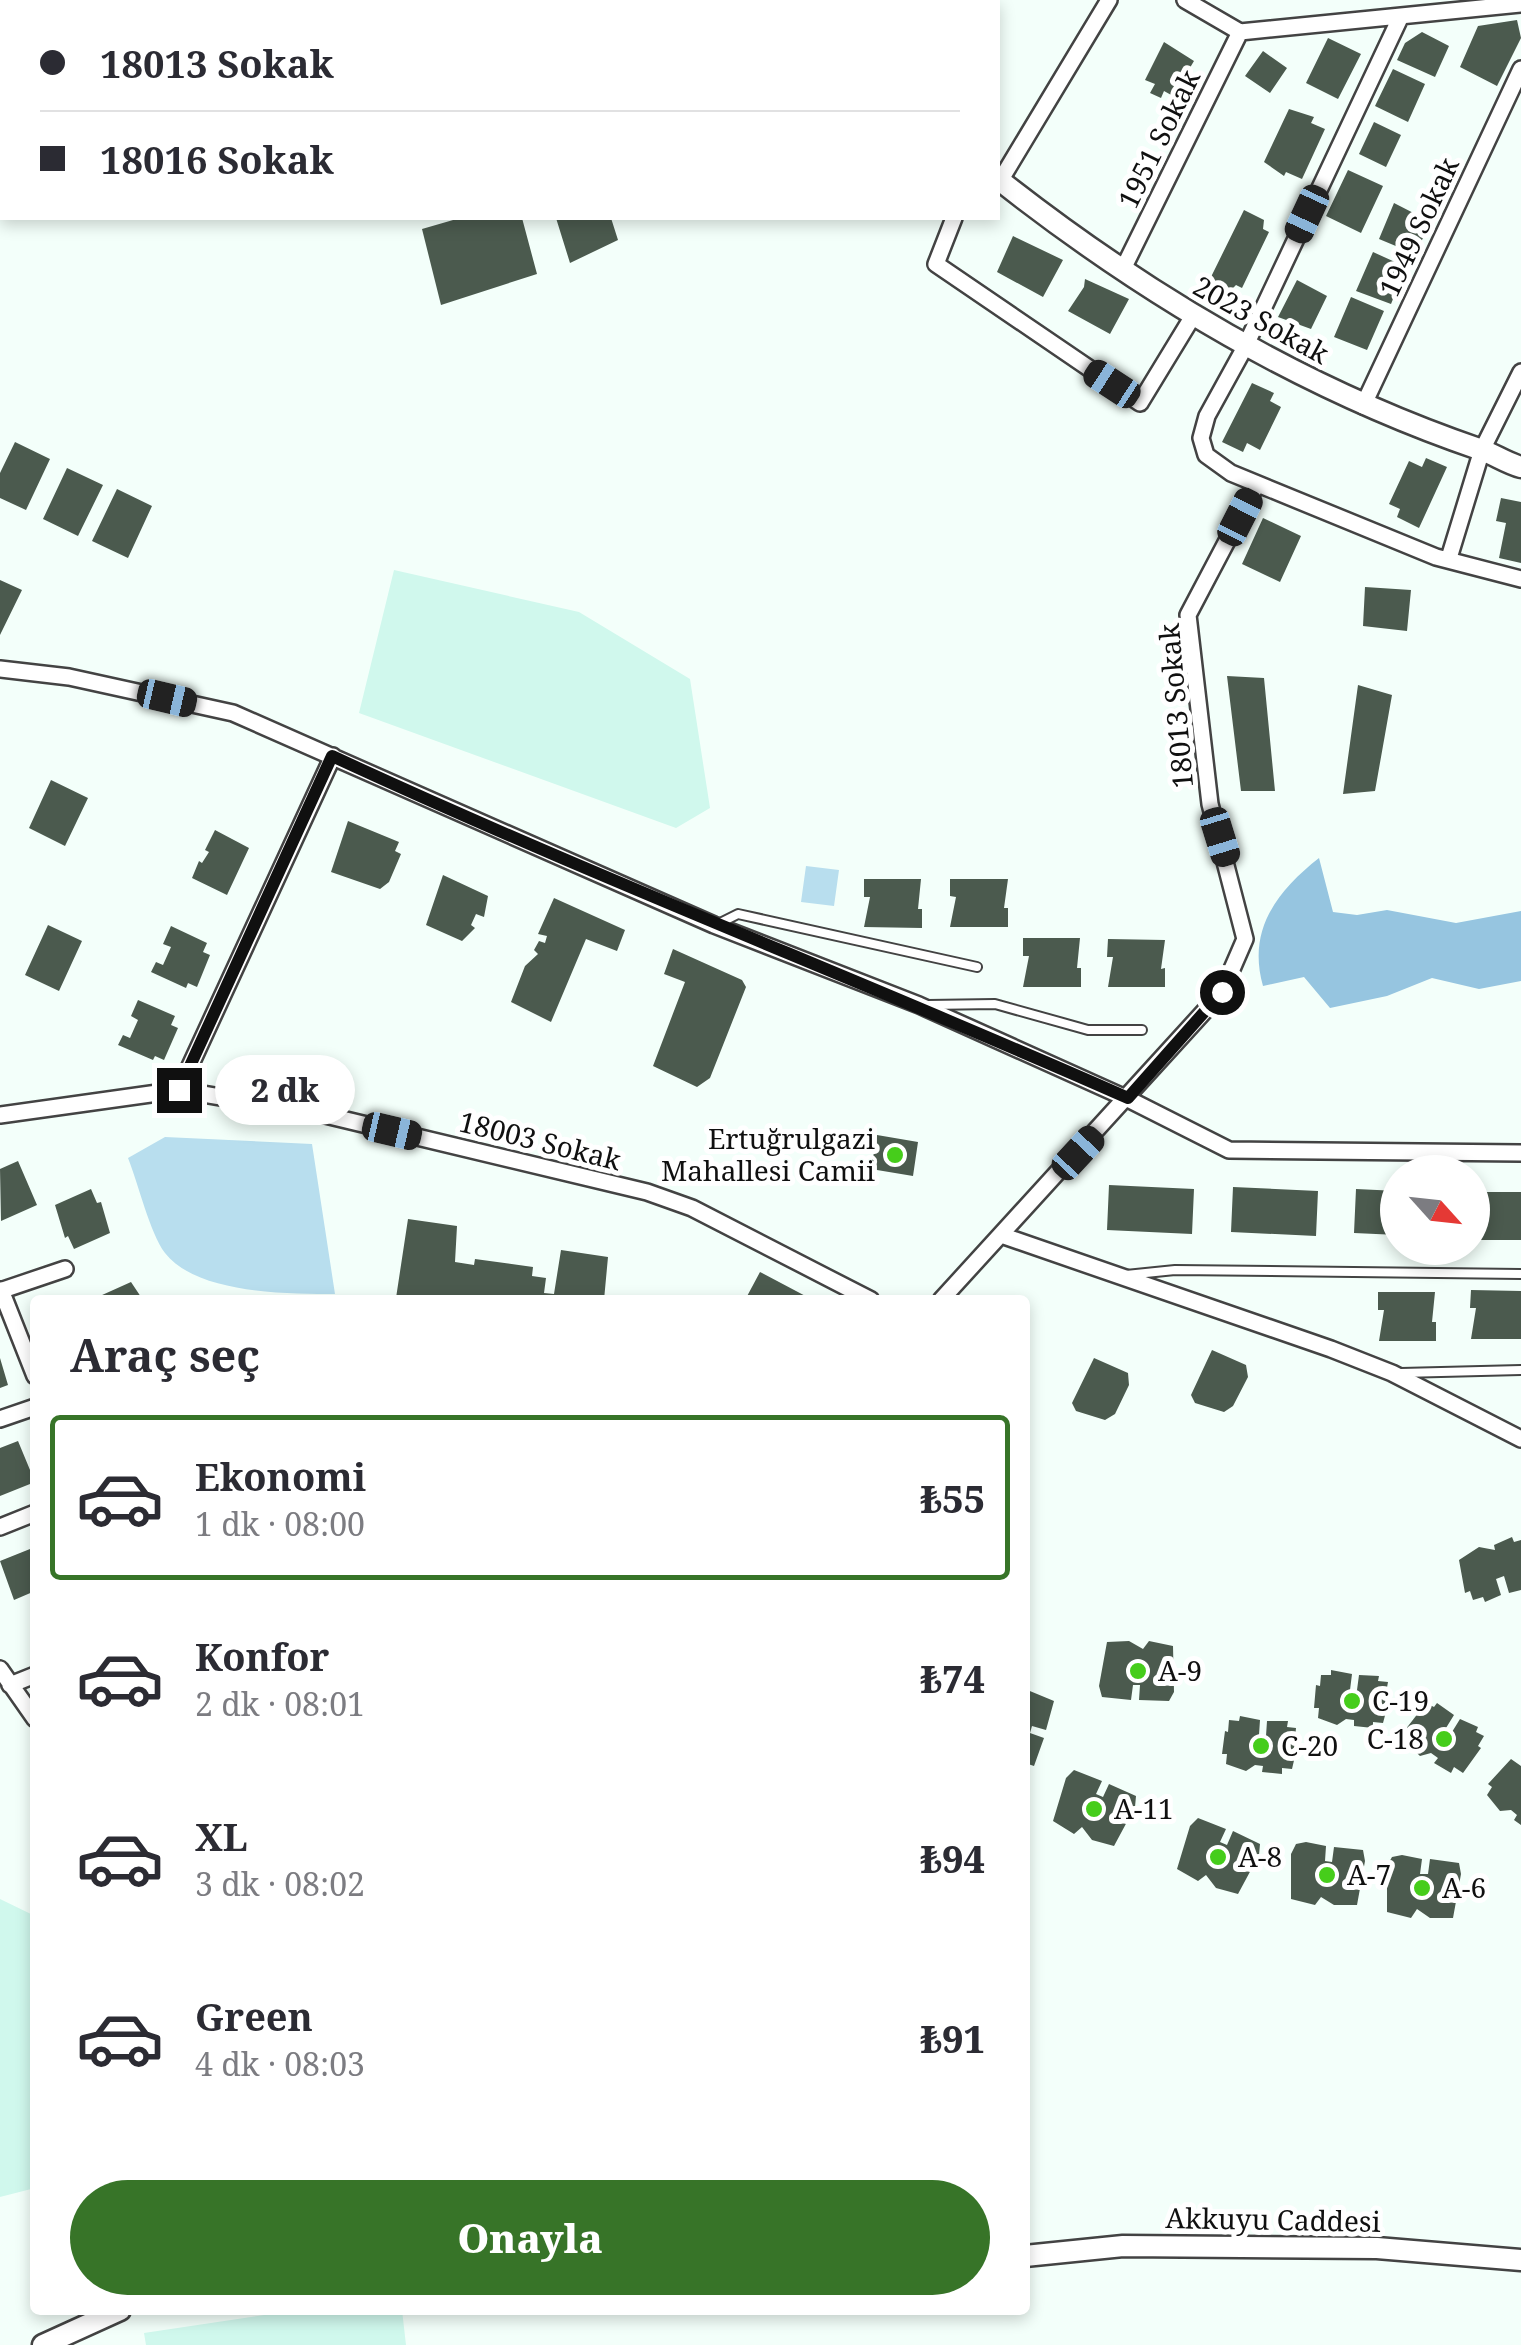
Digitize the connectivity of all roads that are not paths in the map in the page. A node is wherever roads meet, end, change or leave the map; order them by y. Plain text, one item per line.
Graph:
1 (1109, 0) edge
2 (1185, 0) edge
3 (1521, 4) edge
4 (1401, 16) junction
5 (1240, 32) junction
6 (1521, 70) edge
7 (1000, 178) edge
8 (1000, 181) edge
9 (953, 220) edge
10 (1123, 269) junction
11 (1193, 316) junction
12 (1245, 346) junction
13 (1521, 372) edge
14 (1363, 406) junction
15 (1482, 450) junction
16 (1521, 467) edge
17 (1256, 484) junction
18 (1449, 558) junction
19 (1521, 580) edge
20 (0, 669) edge
21 (332, 756) junction
22 (714, 926) junction
23 (977, 966) dead end
24 (918, 1005) junction
25 (1142, 1030) dead end
26 (179, 1090) junction
27 (1128, 1098) junction
28 (0, 1114) edge
29 (1521, 1153) edge
30 (1001, 1235) junction
31 (65, 1268) dead end
32 (1521, 1274) edge
33 (1119, 1275) junction
34 (0, 1290) edge
35 (861, 1295) edge
36 (946, 1295) edge
37 (30, 1364) edge
38 (1521, 1370) edge
39 (1392, 1374) junction
40 (30, 1409) edge
41 (0, 1419) edge
42 (1521, 1439) edge
43 (30, 1515) edge
44 (0, 1527) edge
45 (0, 1669) edge
46 (30, 1677) edge
47 (10, 1685) junction
48 (30, 1712) edge
49 (1030, 2256) edge
50 (1521, 2260) edge
51 (109, 2315) edge
52 (43, 2345) edge

1 - 7 street
2 - 5 street
3 - 4 street
4 - 5 street
4 - 12 street
5 - 10 street, 1951 Sokak
6 - 14 street, 1949 Sokak
8 - 10 street, 2023 Sokak
9 - 11 street
10 - 11 street, 2023 Sokak
11 - 12 street, 2023 Sokak
12 - 14 street, 2023 Sokak
12 - 17 street
13 - 15 street
14 - 15 street, 2023 Sokak
15 - 16 street, 2023 Sokak
15 - 18 street
17 - 18 street
17 - 27 street, 18013 Sokak
18 - 19 street
20 - 21 street
21 - 22 street
21 - 26 street
22 - 23 lane
22 - 24 street
24 - 25 lane
24 - 27 street
26 - 28 street, 18003 Sokak
26 - 35 street, 18003 Sokak
27 - 29 street
27 - 30 street, 18013 Sokak
30 - 33 street
30 - 36 street, 18013 Sokak
31 - 34 street
32 - 33 lane
33 - 39 street
34 - 37 street
38 - 39 lane
39 - 42 street
40 - 41 street
43 - 44 street
45 - 47 street
46 - 47 street
47 - 48 street
49 - 50 street, Akkuyu Caddesi
51 - 52 street

